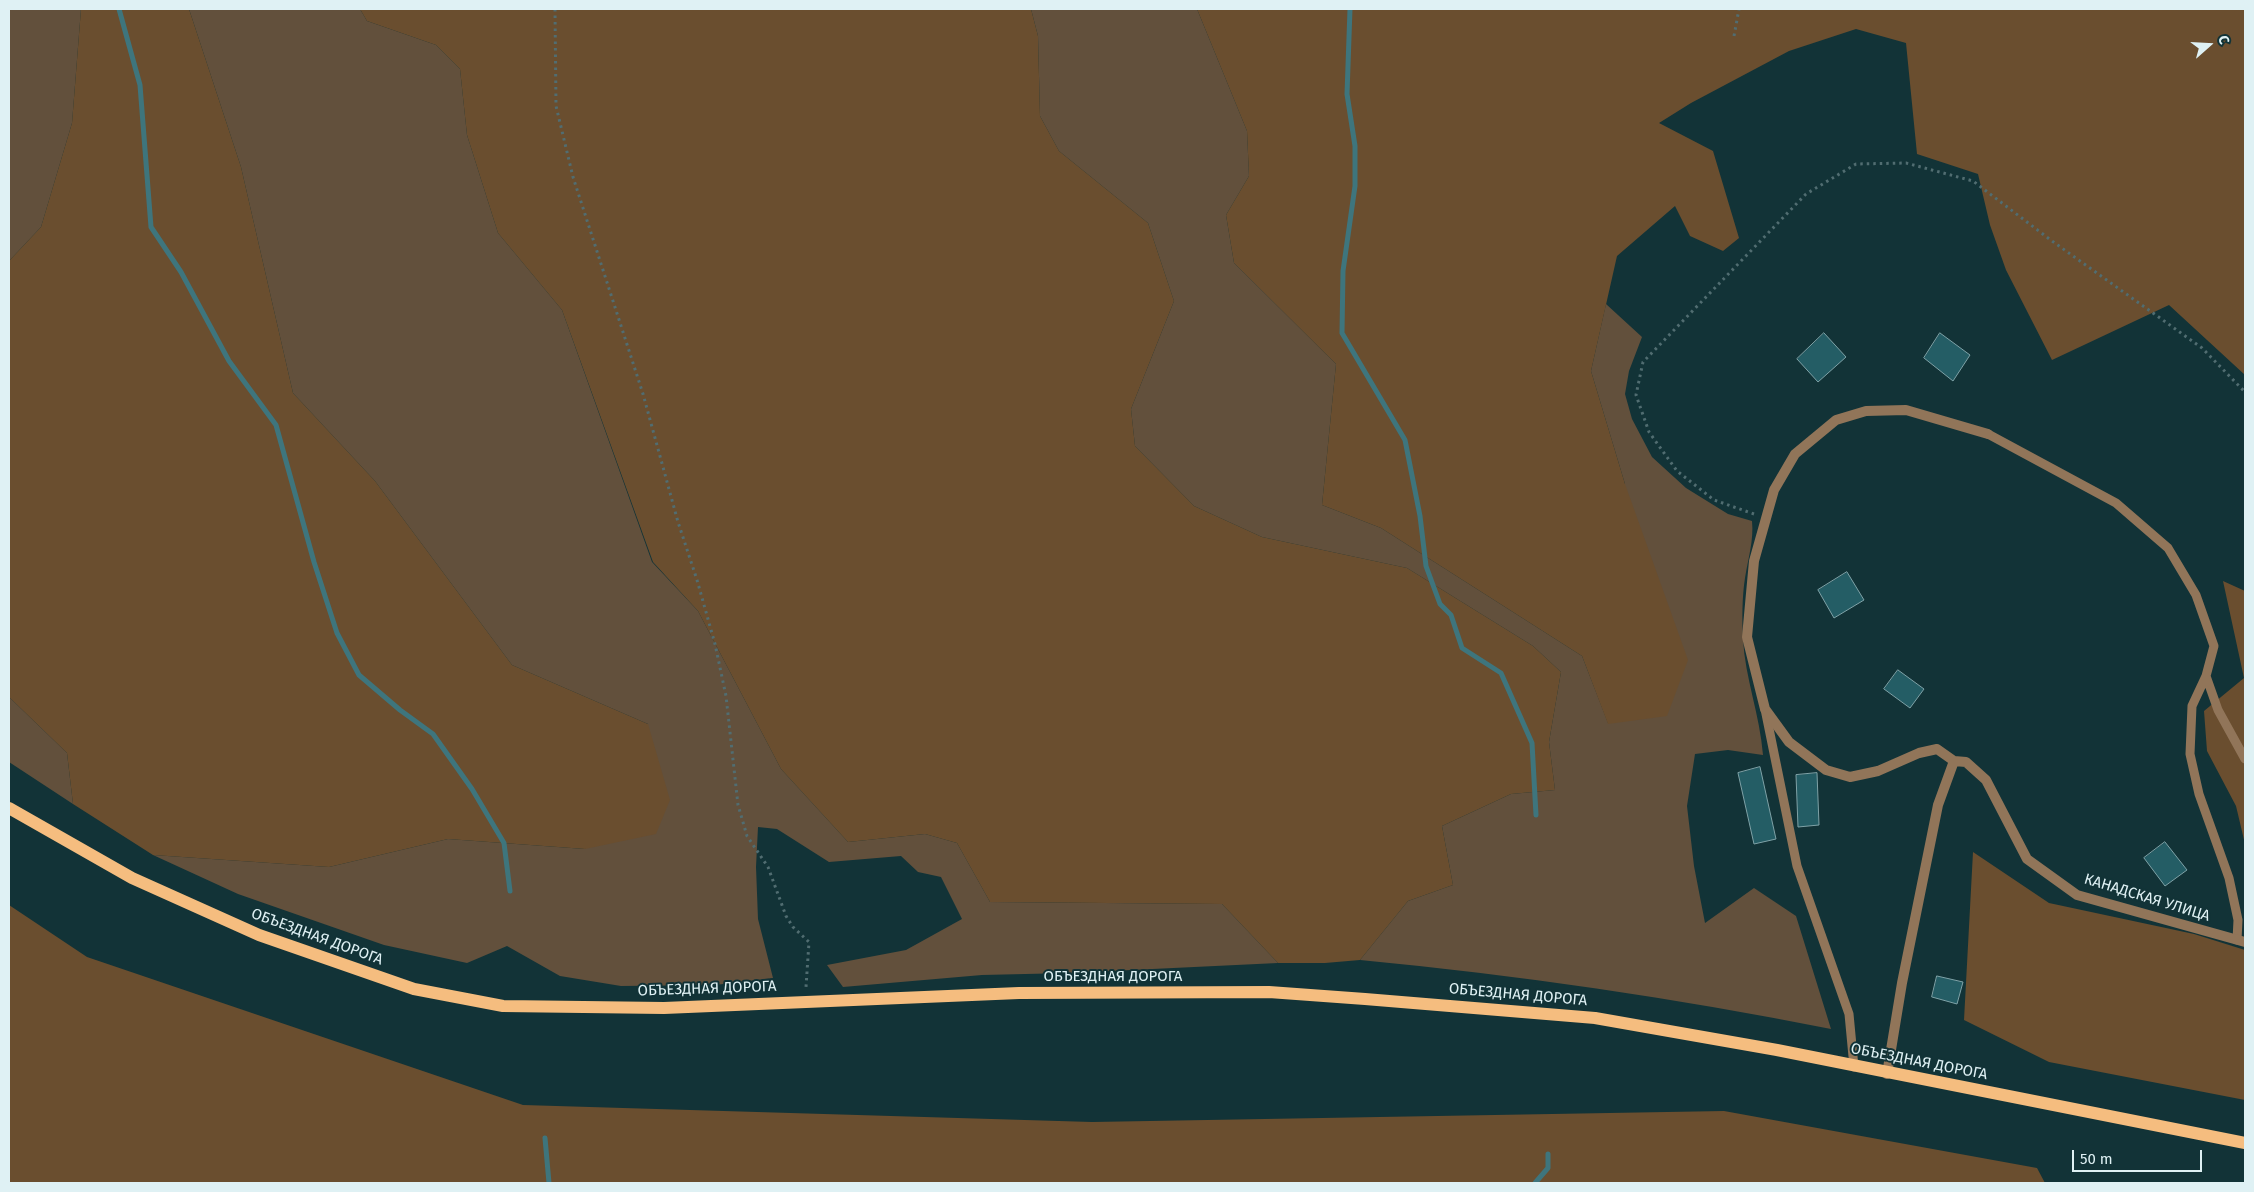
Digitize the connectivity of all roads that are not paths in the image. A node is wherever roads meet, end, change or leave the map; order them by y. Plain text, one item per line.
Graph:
1 (1988, 434) joint
2 (2206, 676) junction
3 (1765, 709) junction
4 (2245, 759) edge
5 (1954, 761) junction
6 (9, 808) edge
7 (2241, 941) edge
8 (1854, 1067) junction
9 (1887, 1074) junction
10 (2245, 1143) edge

1 - 2 lane
1 - 3 street, КАНАДСКАЯ УЛИЦА
2 - 4 lane
2 - 7 lane
3 - 5 street, КАНАДСКАЯ УЛИЦА
3 - 8 lane
5 - 7 street, КАНАДСКАЯ УЛИЦА
5 - 9 street
6 - 8 main road, ОБЪЕЗДНАЯ ДОРОГА
8 - 9 main road, ОБЪЕЗДНАЯ ДОРОГА
9 - 10 main road, ОБЪЕЗДНАЯ ДОРОГА

